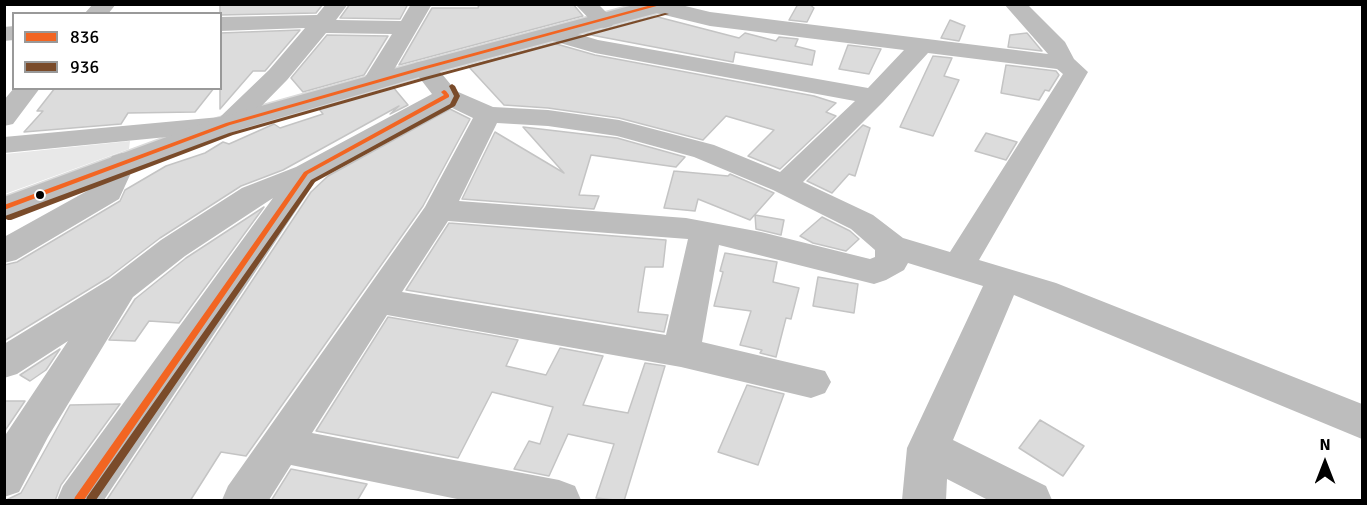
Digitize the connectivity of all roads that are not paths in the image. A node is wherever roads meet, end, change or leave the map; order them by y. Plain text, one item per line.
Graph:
1 (422, 4) edge
2 (1014, 4) edge
3 (660, 5) edge
4 (595, 13) edge
5 (328, 17) edge
6 (222, 24) edge
7 (406, 28) junction
8 (554, 34) junction
9 (923, 44) junction
10 (1064, 63) junction
11 (424, 68) junction
12 (375, 82) junction
13 (26, 90) edge
14 (447, 96) junction
15 (874, 97) junction
16 (488, 115) junction
17 (4, 118) edge
18 (228, 124) junction
19 (4, 145) edge
20 (122, 162) junction
21 (306, 173) junction
22 (784, 184) junction
23 (4, 208) edge
24 (439, 210) junction
25 (706, 231) junction
26 (891, 246) junction
27 (4, 252) edge
28 (958, 267) junction
29 (1003, 281) junction
30 (122, 288) junction
31 (379, 301) junction
32 (681, 352) junction
33 (4, 363) edge
34 (811, 382) dead end
35 (1362, 422) edge
36 (280, 445) junction
37 (928, 448) junction
38 (4, 478) edge
39 (79, 501) edge
40 (244, 501) edge
41 (559, 501) edge
42 (924, 501) edge
43 (1030, 501) edge

1 - 7 street
2 - 10 street
3 - 4 street
3 - 9 street
4 - 8 street
5 - 6 street
5 - 7 street
5 - 18 street
7 - 12 street
8 - 11 street
8 - 15 street
9 - 10 street
9 - 15 street
10 - 28 street
11 - 12 street
11 - 14 street
12 - 18 street
13 - 17 street
14 - 16 street
14 - 21 street
15 - 22 street
16 - 22 street
16 - 24 street
18 - 19 street
18 - 20 street
20 - 23 street
20 - 27 street
21 - 30 street
21 - 39 street
22 - 26 street
24 - 25 street
24 - 31 street
25 - 26 street
25 - 32 street
26 - 28 street
28 - 29 street
29 - 35 street
29 - 37 street
30 - 33 street
30 - 38 street
31 - 32 street
31 - 36 street
32 - 34 street
36 - 40 street
36 - 41 street
37 - 42 street
37 - 43 street

